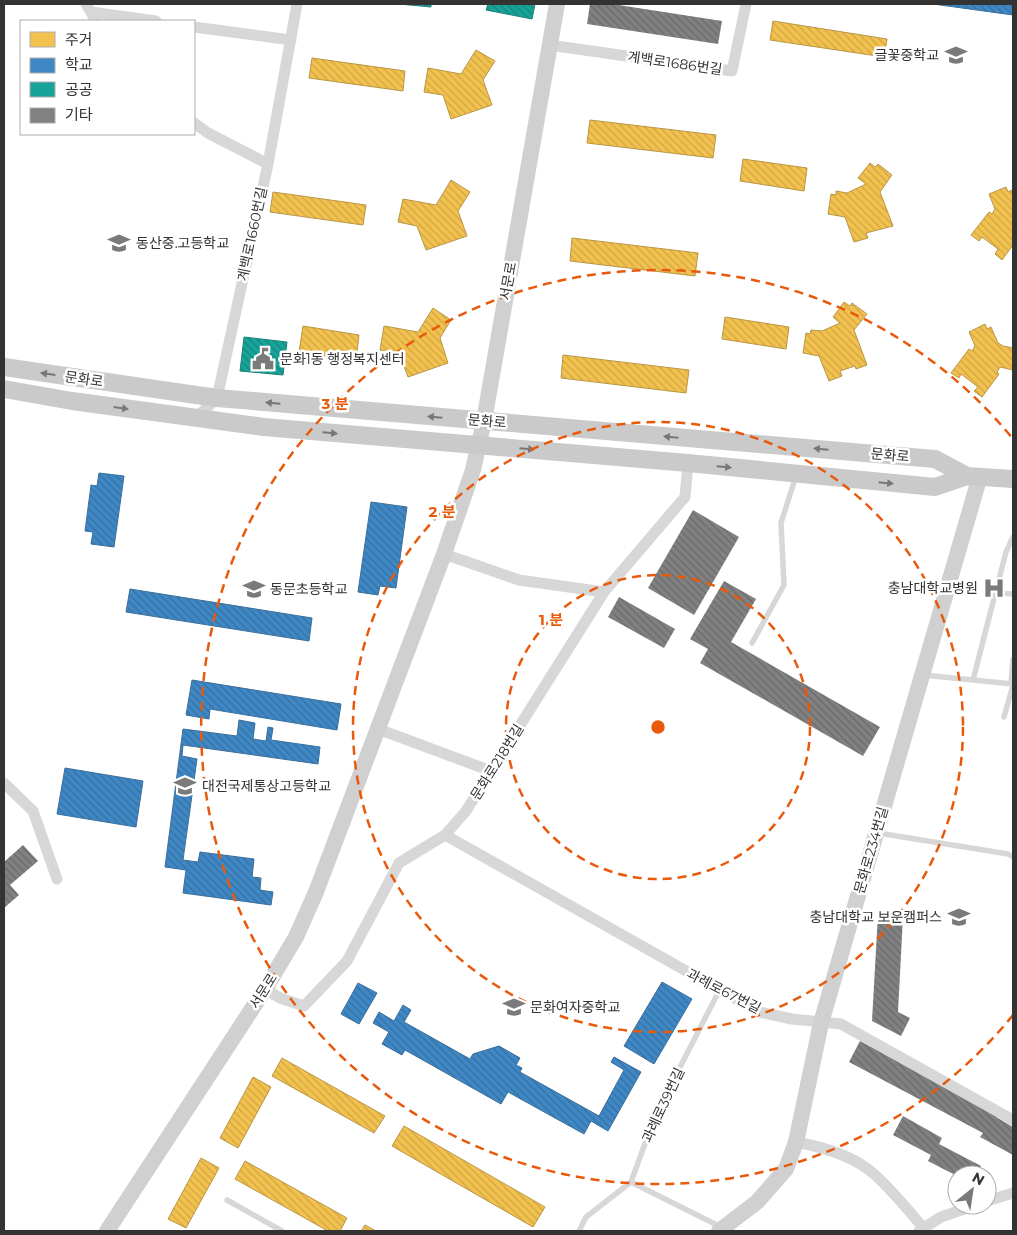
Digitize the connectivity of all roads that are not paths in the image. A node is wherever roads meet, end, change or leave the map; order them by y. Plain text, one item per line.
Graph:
1 (297, 4) edge
2 (557, 4) edge
3 (746, 4) edge
4 (91, 12) edge
5 (149, 20) edge
6 (195, 26) edge
7 (291, 40) junction
8 (549, 45) junction
9 (195, 124) edge
10 (268, 164) junction
11 (4, 368) edge
12 (4, 388) edge
13 (216, 398) junction
14 (196, 418) junction
15 (484, 421) junction
16 (479, 445) junction
17 (688, 463) junction
18 (796, 474) junction
19 (974, 476) junction
20 (1013, 479) edge
21 (1013, 538) edge
22 (444, 554) junction
23 (604, 592) junction
24 (996, 593) junction
25 (1013, 594) edge
26 (752, 643) dead end
27 (1013, 658) edge
28 (923, 675) junction
29 (974, 680) junction
30 (1012, 684) edge
31 (1004, 717) dead end
32 (378, 729) junction
33 (491, 771) junction
34 (4, 783) edge
35 (876, 833) junction
36 (445, 835) junction
37 (1013, 857) edge
38 (57, 879) dead end
39 (265, 989) junction
40 (719, 991) junction
41 (821, 1023) junction
42 (1013, 1120) edge
43 (796, 1142) junction
44 (631, 1182) junction
45 (1013, 1192) edge
46 (997, 1198) edge
47 (227, 1200) dead end
48 (947, 1215) edge
49 (720, 1229) edge
50 (923, 1230) edge
51 (107, 1231) edge
52 (282, 1231) edge
53 (579, 1231) edge

1 - 7 street, 계백로1660번길
2 - 8 main road, 서문로
3 - 8 street, 계백로1686번길
4 - 5 street
6 - 7 street
7 - 10 street, 계백로1660번길
8 - 15 main road, 서문로
9 - 10 street
10 - 13 street, 계백로1660번길
13 -> 11 main road, 문화로
12 -> 14 main road, 문화로
13 - 14 street
15 -> 13 main road, 문화로
14 -> 16 main road, 문화로
15 - 16 main road, 서문로
19 -> 15 main road, 문화로
16 -> 17 main road, 문화로
16 - 22 main road, 서문로
17 -> 18 main road, 문화로
17 - 23 street, 문화로218번길
18 -> 19 main road, 문화로
18 - 26 lane
19 - 20 main road, 문화로
19 - 28 main road, 문화로234번길
21 - 24 lane
22 - 23 street
22 - 32 main road, 서문로
23 - 33 street, 문화로218번길
24 - 25 lane
24 - 29 lane
27 - 30 lane
28 - 29 lane
28 - 35 main road, 문화로234번길
29 - 30 lane
30 - 31 lane
32 - 33 street
32 - 39 main road, 서문로
33 - 36 street, 문화로218번길
34 - 38 street
35 - 37 lane
35 - 41 main road, 문화로234번길
36 - 39 street, 문화로218번길
36 - 40 street, 과례로67번길
39 - 51 main road, 서문로
40 - 41 street, 과례로67번길
40 - 44 lane, 과례로39번길
41 - 42 street, 과례로67번길
41 - 43 main road, 문화로234번길
43 - 49 main road, 문화로234번길
43 - 50 street
44 - 49 lane, 문화로234번길
44 - 53 lane
45 - 46 street
47 - 52 lane
48 - 50 street

